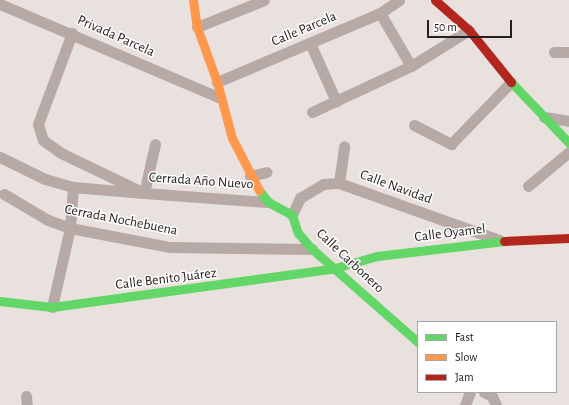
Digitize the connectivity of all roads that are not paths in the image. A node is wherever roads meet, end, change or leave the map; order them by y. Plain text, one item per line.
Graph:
1 (193, 0) edge
2 (264, 0) edge
3 (399, 0) edge
4 (435, 0) edge
5 (0, 4) edge
6 (380, 13) junction
7 (197, 27) junction
8 (469, 30) junction
9 (72, 33) junction
10 (310, 43) junction
11 (554, 52) dead end
12 (569, 52) edge
13 (411, 66) junction
14 (217, 82) junction
15 (511, 82) junction
16 (220, 98) junction
17 (336, 101) junction
18 (312, 112) dead end
19 (544, 116) junction
20 (569, 121) edge
21 (414, 125) dead end
22 (569, 143) edge
23 (155, 144) dead end
24 (344, 146) dead end
25 (569, 152) edge
26 (0, 156) edge
27 (267, 172) dead end
28 (250, 176) junction
29 (339, 182) junction
30 (73, 186) junction
31 (528, 186) dead end
32 (144, 193) junction
33 (4, 194) dead end
34 (268, 202) junction
35 (292, 215) junction
36 (70, 228) junction
37 (569, 238) edge
38 (501, 241) junction
39 (312, 249) junction
40 (336, 268) junction
41 (0, 301) edge
42 (52, 307) junction
43 (417, 341) edge
44 (470, 393) edge
45 (486, 393) edge
46 (465, 405) edge
47 (496, 405) edge

1 - 7 street
2 - 7 street
3 - 6 street, Calle Parcela
4 - 8 street
5 - 9 street, Privada Parcela
6 - 10 street, Calle Parcela
6 - 13 street
7 - 14 street
8 - 13 street
8 - 15 street
9 - 16 street, Privada Parcela
9 - 32 street, Cerrada Año Nuevo
10 - 14 street, Calle Parcela
10 - 17 street
11 - 12 street
13 - 17 street
14 - 16 street
15 - 19 street
15 - 21 street
16 - 28 street
17 - 18 street
19 - 20 street
19 - 22 street
23 - 32 street
24 - 29 street
25 - 31 street
26 - 30 street
27 - 28 street
28 - 34 street
29 - 35 street, Calle Navidad
29 - 38 street, Calle Navidad
30 - 32 street
30 - 36 street
32 - 34 street, Cerrada Año Nuevo
33 - 36 street, Cerrada Nochebuena
34 - 35 street
35 - 39 street, Calle Carbonero
36 - 39 street, Cerrada Nochebuena
36 - 42 street
37 - 38 street, Calle Oyamel
38 - 40 street, Calle Oyamel
39 - 40 street, Calle Carbonero
40 - 42 street, Calle Benito Juárez
40 - 43 street, Calle Carbonero
41 - 42 street, Calle Benito Juárez
44 - 46 street
45 - 47 street

